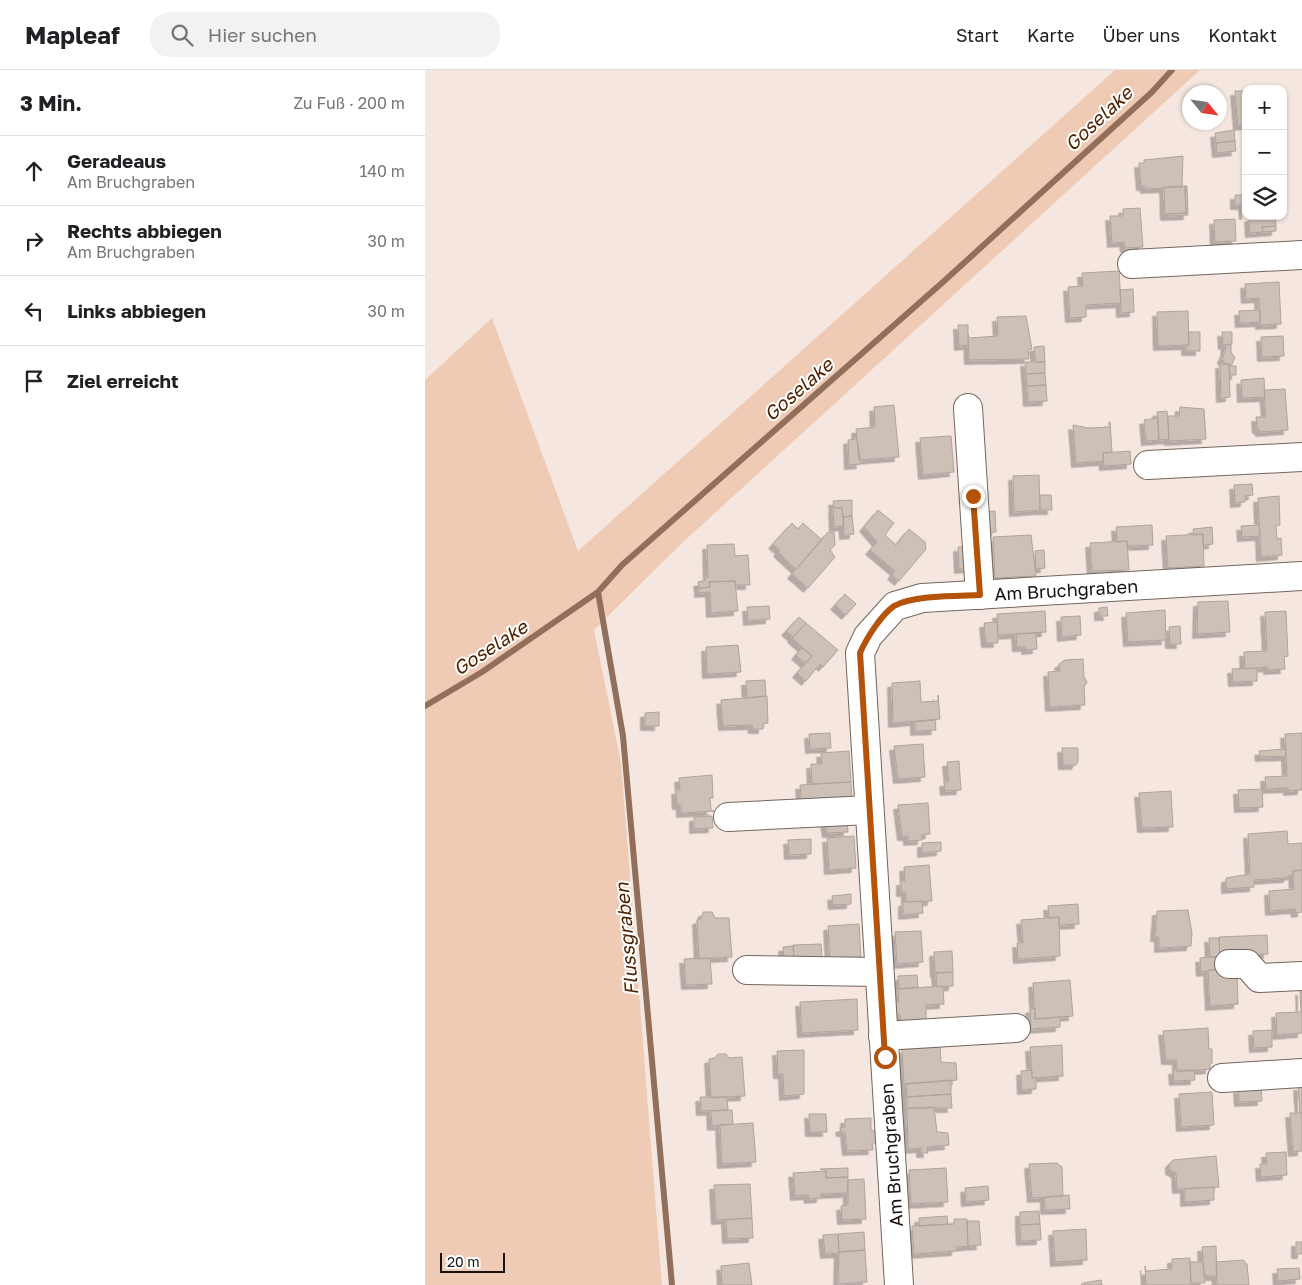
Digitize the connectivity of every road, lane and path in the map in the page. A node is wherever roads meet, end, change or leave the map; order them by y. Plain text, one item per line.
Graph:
1 (1302, 255) edge
2 (1132, 264) dead end
3 (968, 408) dead end
4 (1302, 456) edge
5 (1148, 465) dead end
6 (1302, 576) edge
7 (980, 595) junction
8 (869, 810) junction
9 (728, 817) dead end
10 (1229, 964) dead end
11 (747, 970) dead end
12 (879, 972) junction
13 (1302, 976) edge
14 (1016, 1028) dead end
15 (883, 1036) junction
16 (1302, 1073) edge
17 (1222, 1078) dead end
18 (899, 1285) edge

1 - 2 street
3 - 7 street
4 - 5 street
6 - 7 street, Am Bruchgraben
7 - 8 street, Am Bruchgraben
8 - 9 street
8 - 12 street, Am Bruchgraben
10 - 13 street
11 - 12 street
12 - 15 street, Am Bruchgraben
14 - 15 street
15 - 18 street, Am Bruchgraben
16 - 17 street

